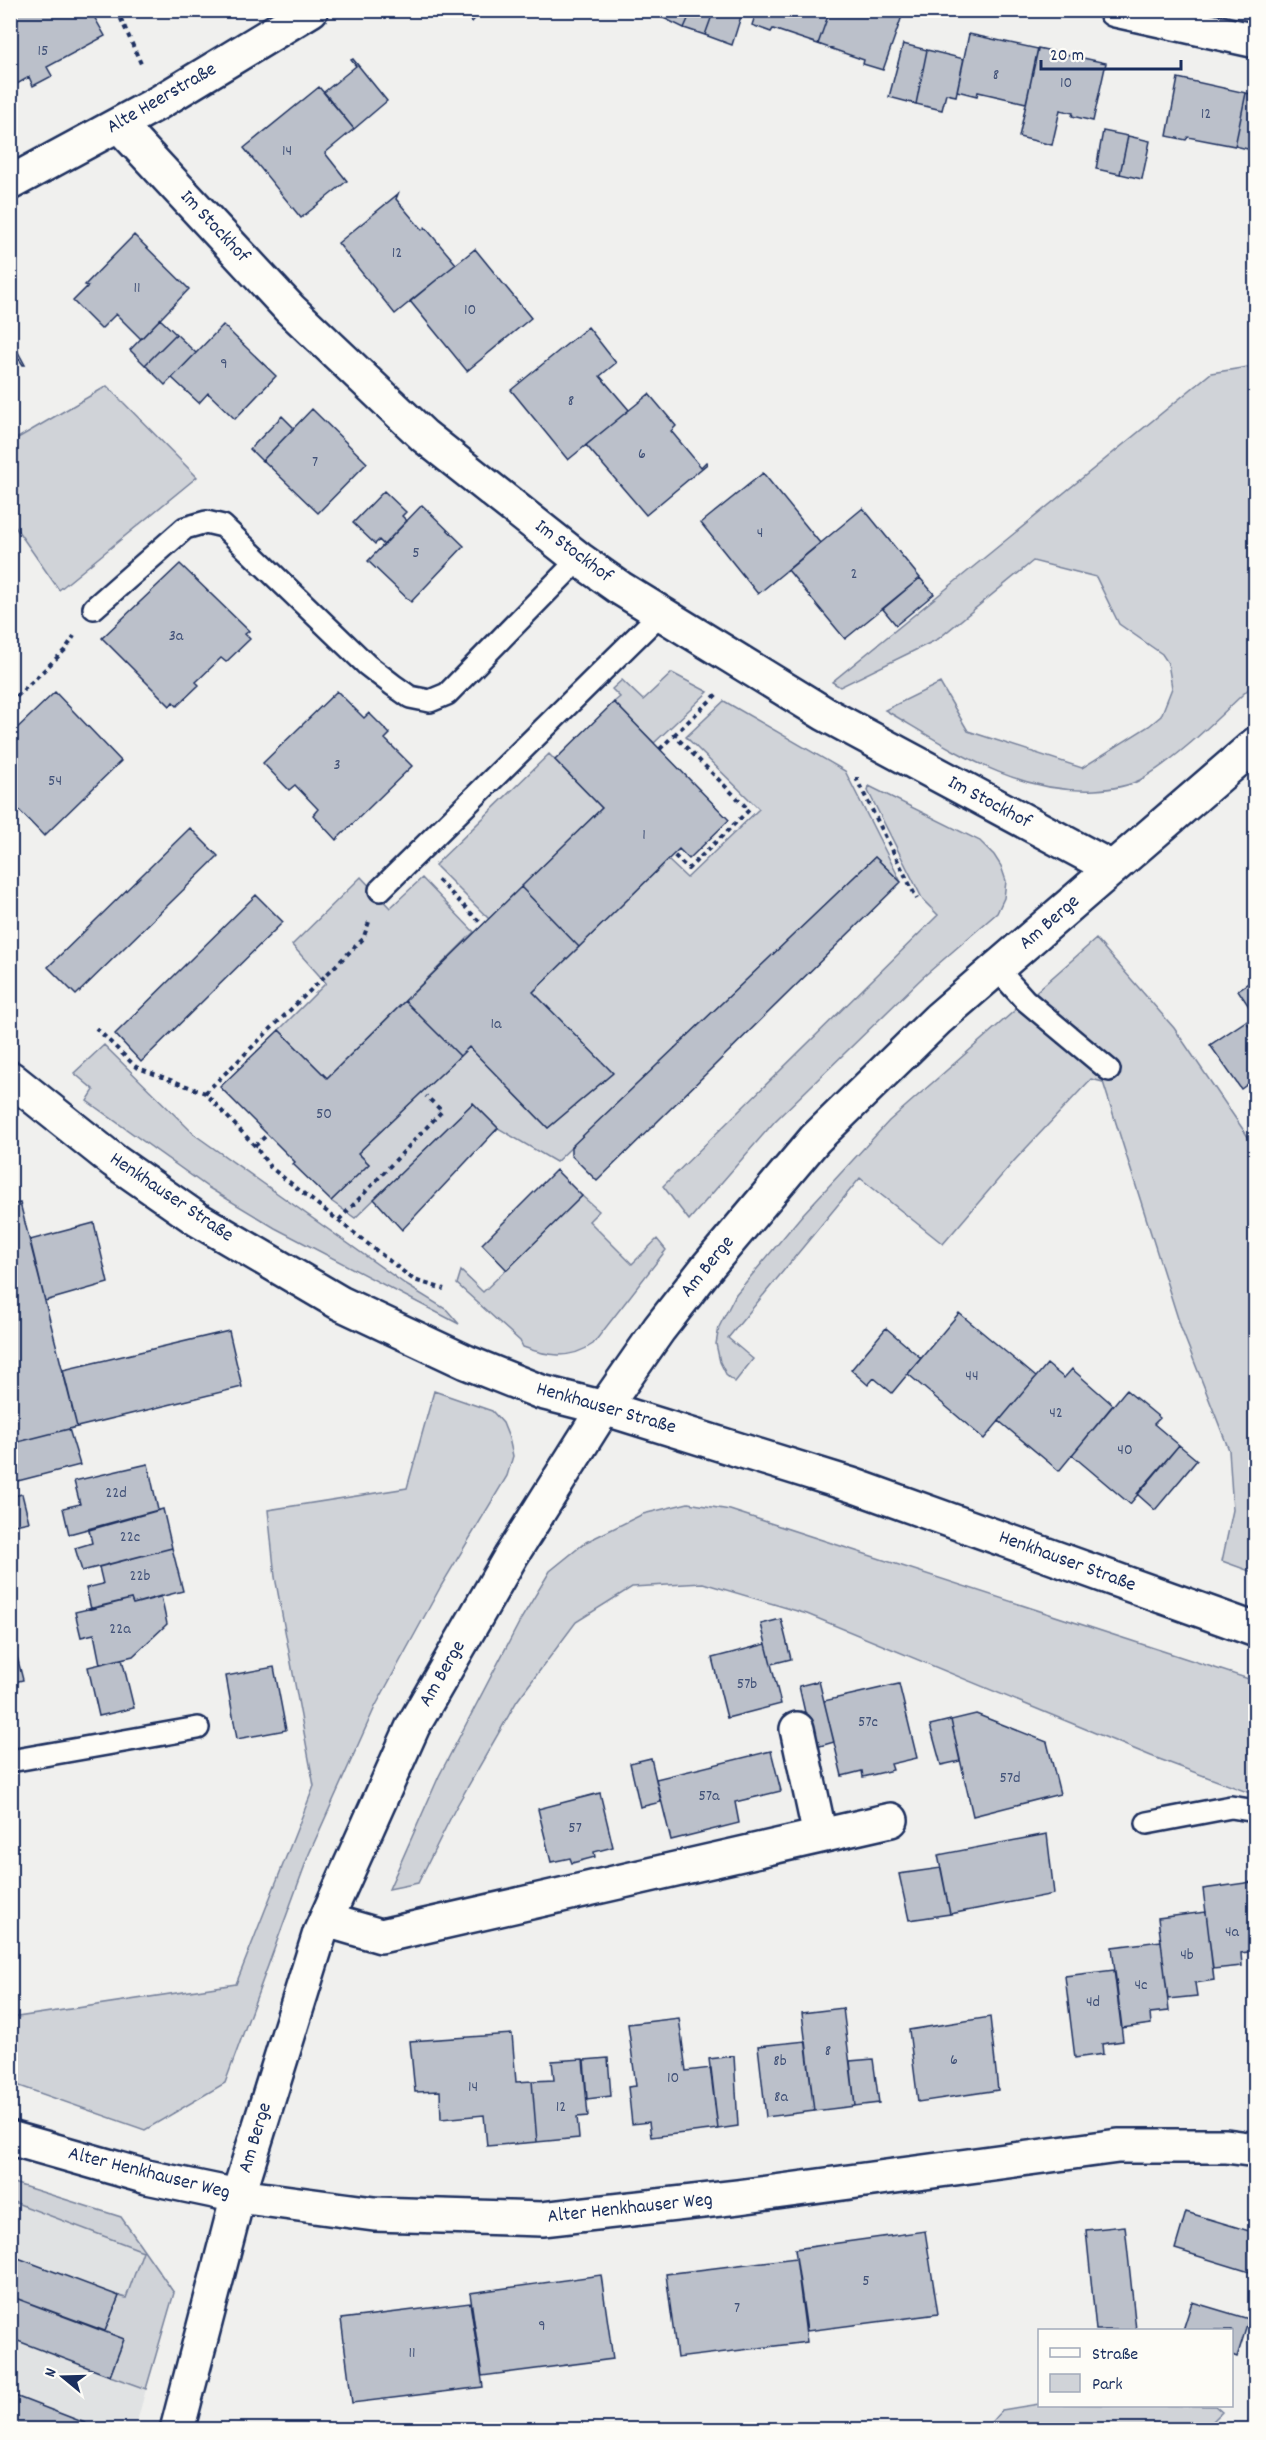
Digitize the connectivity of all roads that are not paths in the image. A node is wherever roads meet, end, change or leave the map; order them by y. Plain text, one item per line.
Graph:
1 (311, 10) edge
2 (1115, 10) edge
3 (1256, 41) edge
4 (119, 125) junction
5 (10, 183) edge
6 (579, 559) junction
7 (94, 608) dead end
8 (662, 612) junction
9 (1256, 744) edge
10 (1112, 868) junction
11 (380, 890) road end
12 (997, 969) junction
13 (1109, 1070) dead end
14 (10, 1078) edge
15 (604, 1408) junction
16 (1256, 1630) edge
17 (198, 1728) dead end
18 (797, 1729) dead end
19 (10, 1761) edge
20 (1256, 1811) edge
21 (891, 1820) dead end
22 (1147, 1823) dead end
23 (820, 1836) junction
24 (326, 1920) junction
25 (10, 2138) edge
26 (1256, 2150) edge
27 (238, 2196) junction
28 (177, 2430) edge

1 - 4 street, Alte Heerstraße
2 - 3 street
4 - 5 street, Alte Heerstraße
4 - 6 street, Im Stockhof
6 - 7 lane
6 - 8 street, Im Stockhof
8 - 10 street, Im Stockhof
8 - 11 lane
9 - 10 street, Am Berge
10 - 12 street, Am Berge
12 - 13 lane
12 - 15 street, Am Berge
14 - 15 street, Henkhauser Straße
15 - 16 street, Henkhauser Straße
15 - 24 street, Am Berge
17 - 19 lane
18 - 23 street
20 - 22 lane
21 - 23 street
23 - 24 street
24 - 27 street, Am Berge
25 - 27 street, Alter Henkhauser Weg
26 - 27 street, Alter Henkhauser Weg
27 - 28 street, Am Berge

